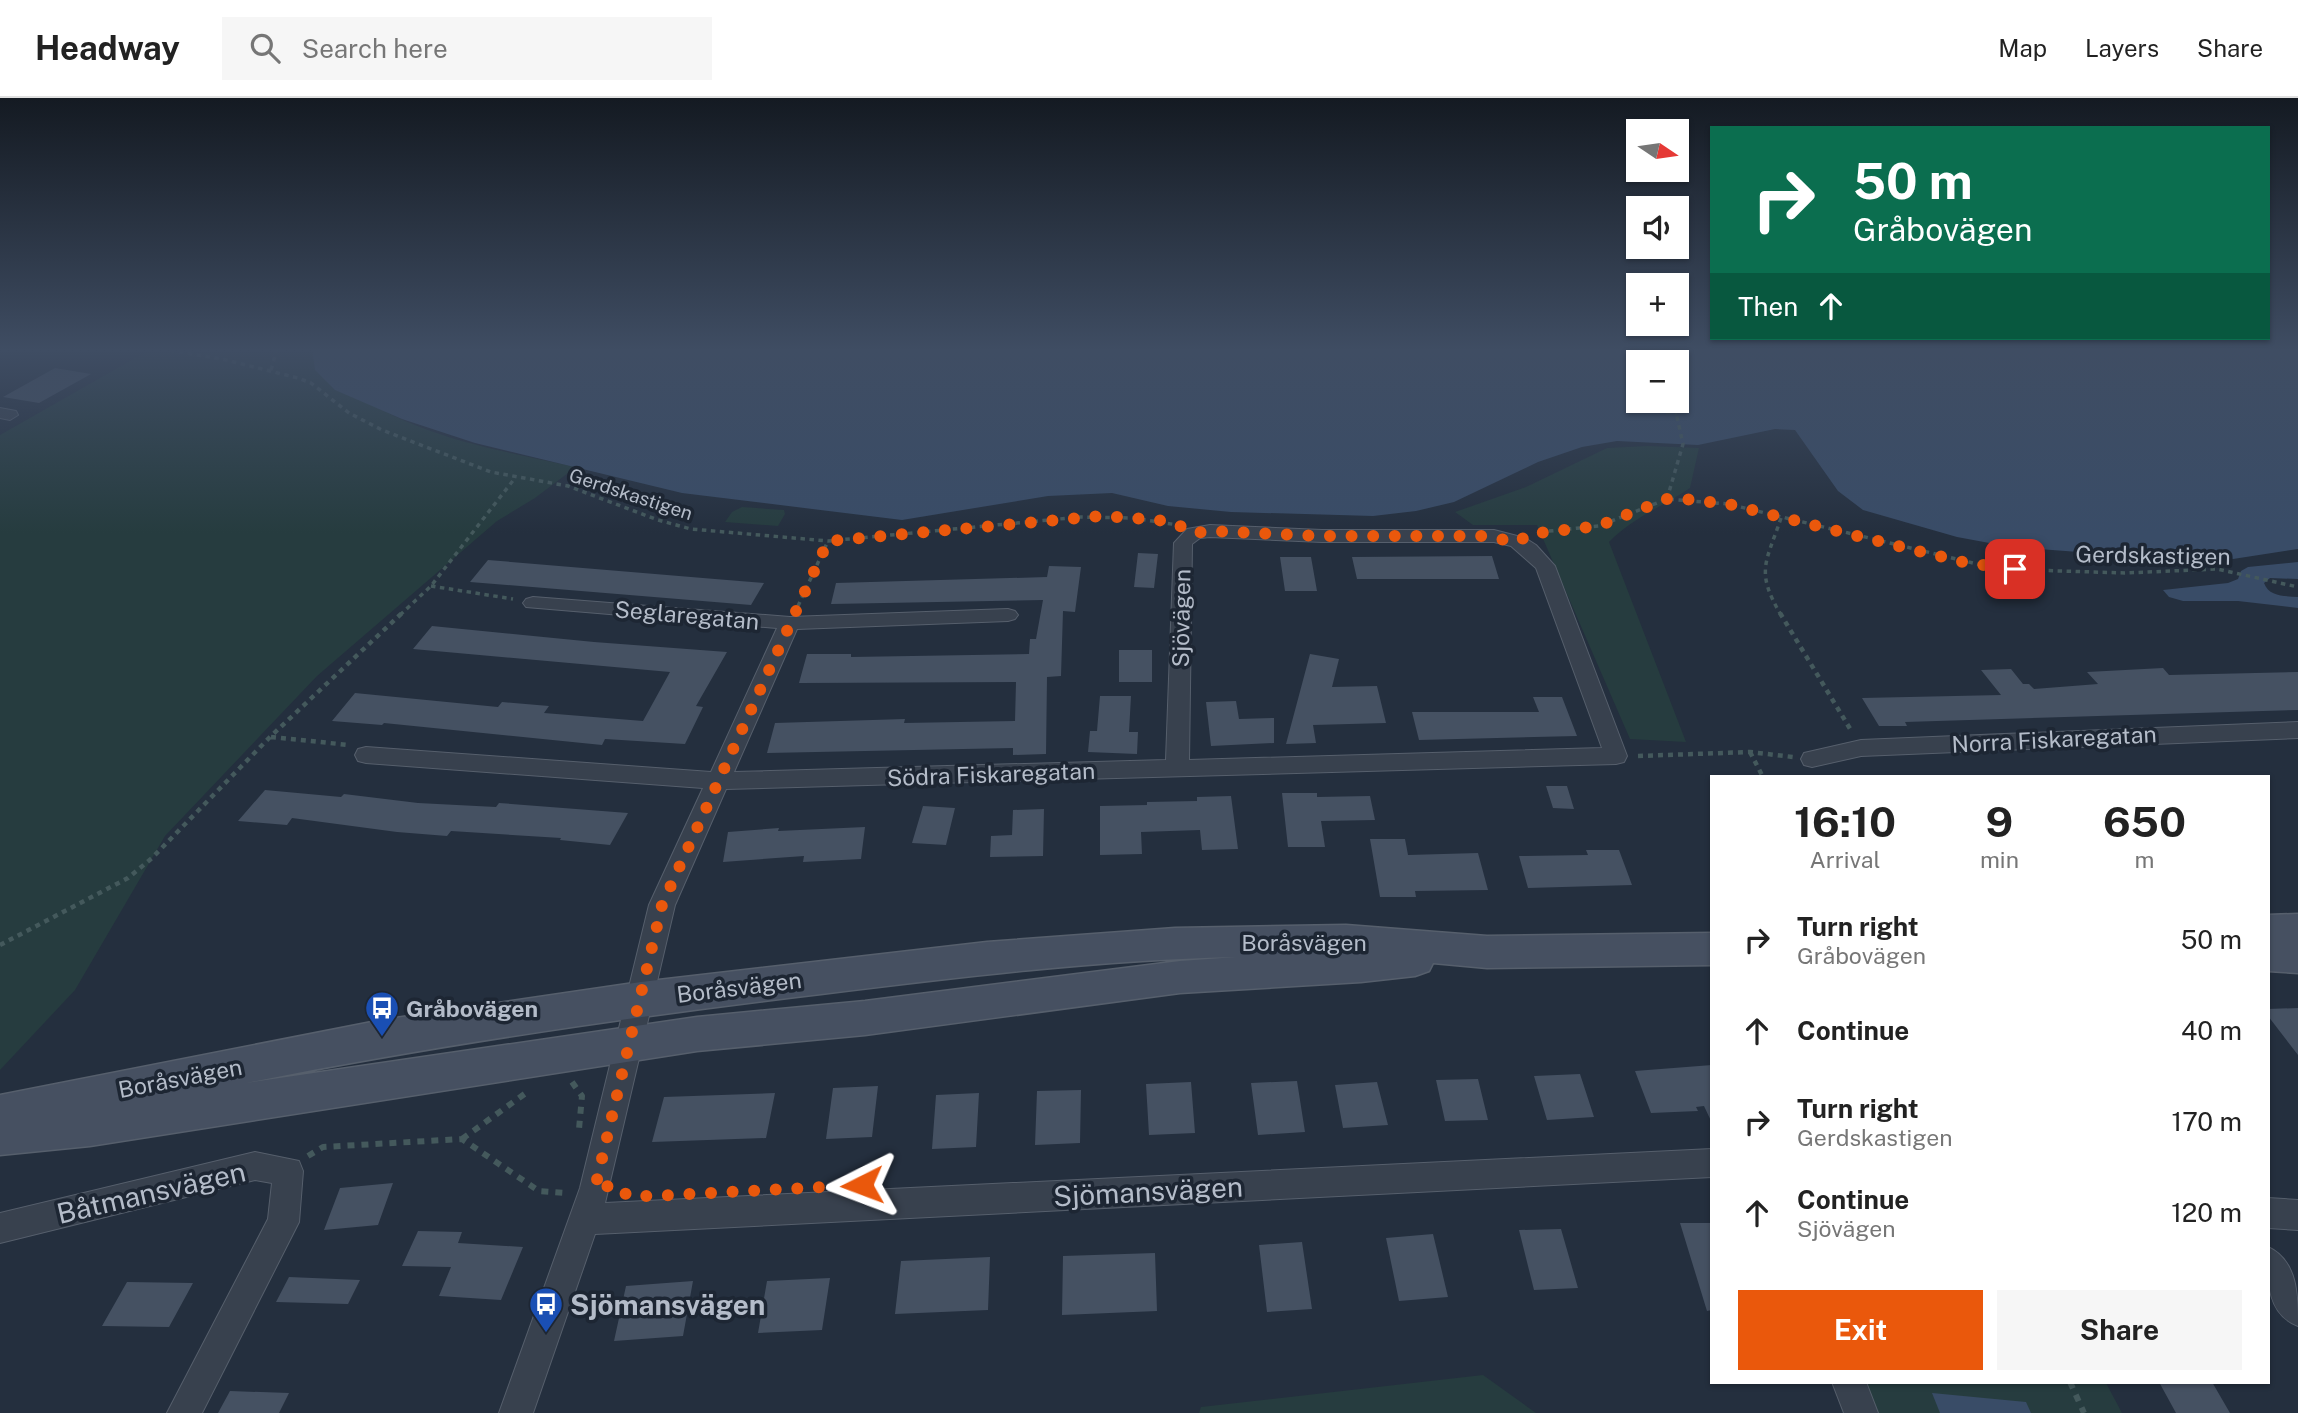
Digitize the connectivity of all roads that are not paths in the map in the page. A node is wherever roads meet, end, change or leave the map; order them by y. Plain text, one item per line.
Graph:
1 (533, 603) road end
2 (1009, 615) dead end
3 (790, 623) junction
4 (2298, 730) edge
5 (366, 755) road end
6 (1616, 756) joint
7 (1812, 759) road end
8 (1177, 768) junction
9 (720, 781) junction
10 (2298, 929) edge
11 (2270, 930) edge
12 (1710, 949) edge
13 (1487, 952) junction
14 (2270, 955) edge
15 (2298, 957) edge
16 (641, 999) junction
17 (628, 1045) junction
18 (0, 1114) edge
19 (0, 1135) edge
20 (1710, 1163) edge
21 (288, 1171) joint
22 (573, 1206) junction
23 (2270, 1213) edge
24 (2298, 1215) edge
25 (0, 1228) edge
26 (2270, 1267) edge
27 (2298, 1310) edge
28 (1850, 1384) edge
29 (184, 1413) edge
30 (516, 1413) edge
31 (1861, 1413) edge

1 - 3 street, Seglaregatan
2 - 3 street, Seglaregatan
3 - 9 street
4 - 7 street, Norra Fiskaregatan
5 - 9 street, Södra Fiskaregatan
6 - 8 street, Södra Fiskaregatan
6 - 8 street, Sjövägen
8 - 9 street, Södra Fiskaregatan
9 - 16 street
10 - 11 main road
12 - 13 main road, Boråsvägen
13 - 16 main road, Boråsvägen
13 - 17 main road, Boråsvägen
14 - 15 main road
16 - 17 street
16 - 18 main road, Boråsvägen
17 - 19 main road, Boråsvägen
17 - 22 street
20 - 22 street, Sjömansvägen
21 - 25 street, Båtmansvägen
21 - 29 street
22 - 30 street
23 - 24 street
26 - 27 street
28 - 31 street

